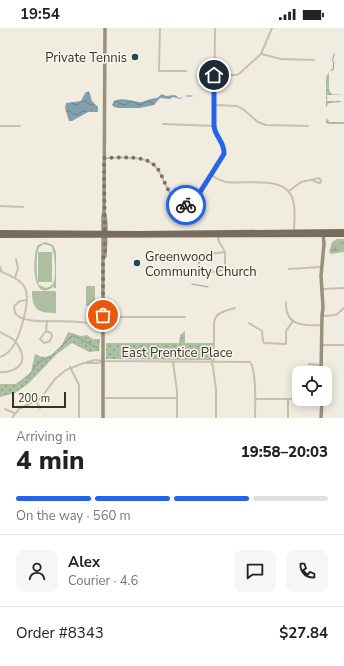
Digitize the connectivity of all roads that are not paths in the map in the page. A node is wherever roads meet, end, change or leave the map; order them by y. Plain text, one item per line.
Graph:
1 (105, 28) edge
2 (160, 28) edge
3 (215, 28) edge
4 (272, 28) edge
5 (261, 54) junction
6 (314, 60) dead end
7 (186, 71) dead end
8 (214, 75) junction
9 (214, 105) junction
10 (163, 124) dead end
11 (0, 126) edge
12 (20, 126) dead end
13 (214, 126) junction
14 (308, 126) dead end
15 (104, 158) junction
16 (212, 175) junction
17 (311, 180) dead end
18 (289, 191) junction
19 (0, 206) edge
20 (23, 207) dead end
21 (190, 208) junction
22 (187, 218) dead end
23 (344, 231) edge
24 (0, 232) edge
25 (294, 232) junction
26 (104, 235) junction
27 (218, 235) junction
28 (344, 235) edge
29 (0, 236) edge
30 (323, 236) junction
31 (225, 252) junction
32 (16, 259) dead end
33 (0, 267) edge
34 (322, 268) junction
35 (289, 269) dead end
36 (0, 272) edge
37 (15, 278) junction
38 (322, 287) junction
39 (344, 288) edge
40 (27, 300) junction
41 (286, 302) dead end
42 (235, 308) dead end
43 (344, 308) edge
44 (322, 316) junction
45 (103, 317) junction
46 (185, 317) dead end
47 (23, 319) junction
48 (47, 321) junction
49 (293, 321) junction
50 (86, 323) dead end
51 (249, 323) dead end
52 (322, 325) junction
53 (46, 331) junction
54 (0, 332) edge
55 (15, 343) junction
56 (322, 344) junction
57 (344, 345) edge
58 (0, 358) edge
59 (103, 361) junction
60 (174, 362) junction
61 (213, 362) junction
62 (309, 364) dead end
63 (321, 365) joint
64 (70, 367) junction
65 (0, 372) edge
66 (103, 398) junction
67 (177, 398) junction
68 (255, 399) junction
69 (288, 399) junction
70 (292, 399) edge
71 (36, 401) junction
72 (322, 406) edge
73 (40, 408) dead end
74 (4, 409) dead end
75 (14, 413) junction
76 (12, 418) edge
77 (79, 418) edge
78 (103, 418) edge
79 (177, 418) edge
80 (216, 418) edge
81 (255, 418) edge
82 (288, 418) edge
83 (321, 418) edge

1 - 15 street
2 - 7 street
3 - 8 street
4 - 5 street
5 - 6 street
5 - 8 street
8 - 9 street
9 - 13 street
9 - 14 street
10 - 13 street
11 - 12 street
13 - 16 street
15 - 21 street
15 - 26 street
16 - 18 street
16 - 21 street
17 - 18 street
18 - 25 street
19 - 20 street
21 - 22 street
23 - 30 main road
24 - 26 main road
25 - 26 main road
25 - 30 main road
26 - 27 main road
26 - 29 main road
26 - 45 street
27 - 30 main road
27 - 31 street
28 - 30 main road
30 - 34 street
31 - 31 street
32 - 37 street
33 - 36 street
34 - 35 street
34 - 38 street
36 - 37 street
37 - 40 street
38 - 39 street
38 - 44 street
40 - 47 street
40 - 47 street
41 - 49 street
42 - 61 street
43 - 44 street
44 - 52 street
45 - 46 street
45 - 59 street
47 - 48 street
47 - 55 street
48 - 50 street
48 - 53 street
49 - 51 street
49 - 52 street
52 - 56 street
53 - 53 street
54 - 55 street
55 - 58 street
55 - 65 street
56 - 57 street
56 - 63 street
59 - 60 street, East Prentice Place
59 - 64 street, East Prentice Place
59 - 66 street
60 - 61 street, East Prentice Place
60 - 67 street
61 - 68 street, East Prentice Place
61 - 80 street
62 - 63 street
64 - 71 street
64 - 77 street
66 - 67 street
66 - 78 street
67 - 79 street
68 - 69 street
68 - 81 street
69 - 70 street
69 - 82 street
71 - 73 street
71 - 75 street
72 - 83 street
74 - 75 street
75 - 76 street

